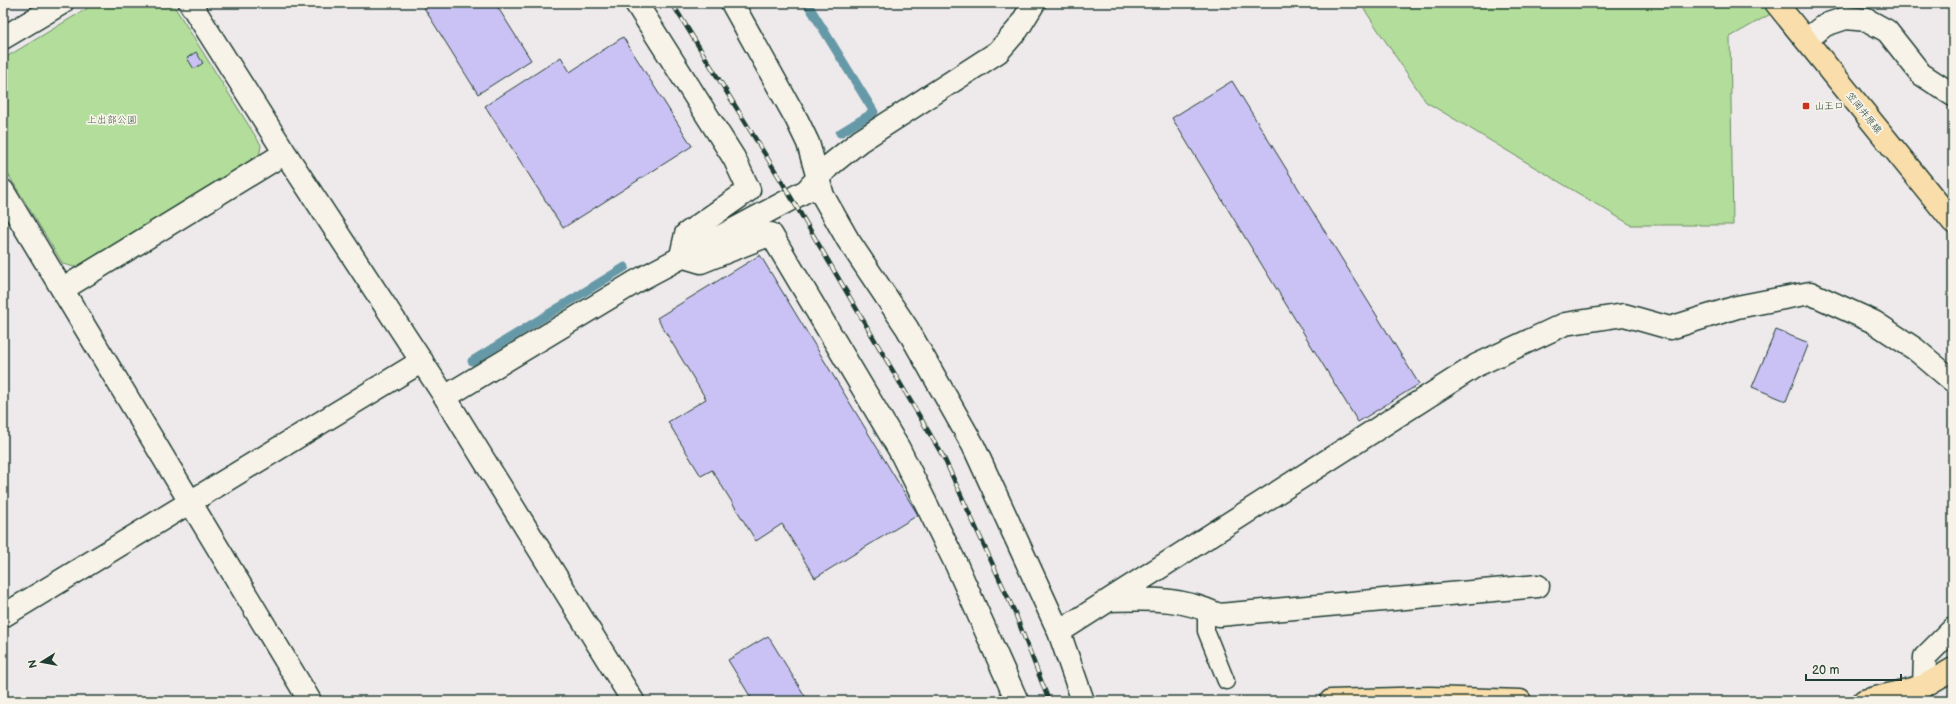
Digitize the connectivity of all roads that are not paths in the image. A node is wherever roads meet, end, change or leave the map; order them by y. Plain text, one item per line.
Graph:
1 (62, 3) edge
2 (190, 3) edge
3 (636, 3) edge
4 (732, 3) edge
5 (1034, 3) edge
6 (1776, 3) edge
7 (3, 38) edge
8 (1806, 40) junction
9 (1953, 95) edge
10 (285, 153) junction
11 (817, 179) junction
12 (3, 191) edge
13 (1953, 222) edge
14 (681, 256) junction
15 (63, 289) junction
16 (422, 361) junction
17 (1953, 382) edge
18 (445, 397) junction
19 (189, 501) junction
20 (1538, 586) dead end
21 (1110, 600) junction
22 (1206, 609) junction
23 (3, 616) edge
24 (1953, 629) edge
25 (1059, 632) junction
26 (1953, 669) edge
27 (1226, 681) dead end
28 (1924, 686) junction
29 (310, 701) edge
30 (633, 701) edge
31 (1017, 701) edge
32 (1083, 701) edge
33 (1331, 701) edge
34 (1520, 701) edge
35 (1864, 701) edge

1 - 7 street
2 - 10 street
3 - 14 street
4 - 11 street
5 - 11 street
6 - 8 main road, 笠岡井原線
8 - 9 street
8 - 13 main road, 笠岡井原線
10 - 15 street
10 - 16 street
11 - 14 street
11 - 25 street
12 - 15 street
14 - 18 street
14 - 31 street
15 - 19 street
16 - 18 street
16 - 19 street
17 - 21 street
18 - 30 street
19 - 23 street
19 - 29 street
20 - 22 street
21 - 22 street
21 - 25 street
22 - 27 lane
24 - 28 street
25 - 32 street
26 - 28 main road
28 - 35 main road
33 - 34 main road

